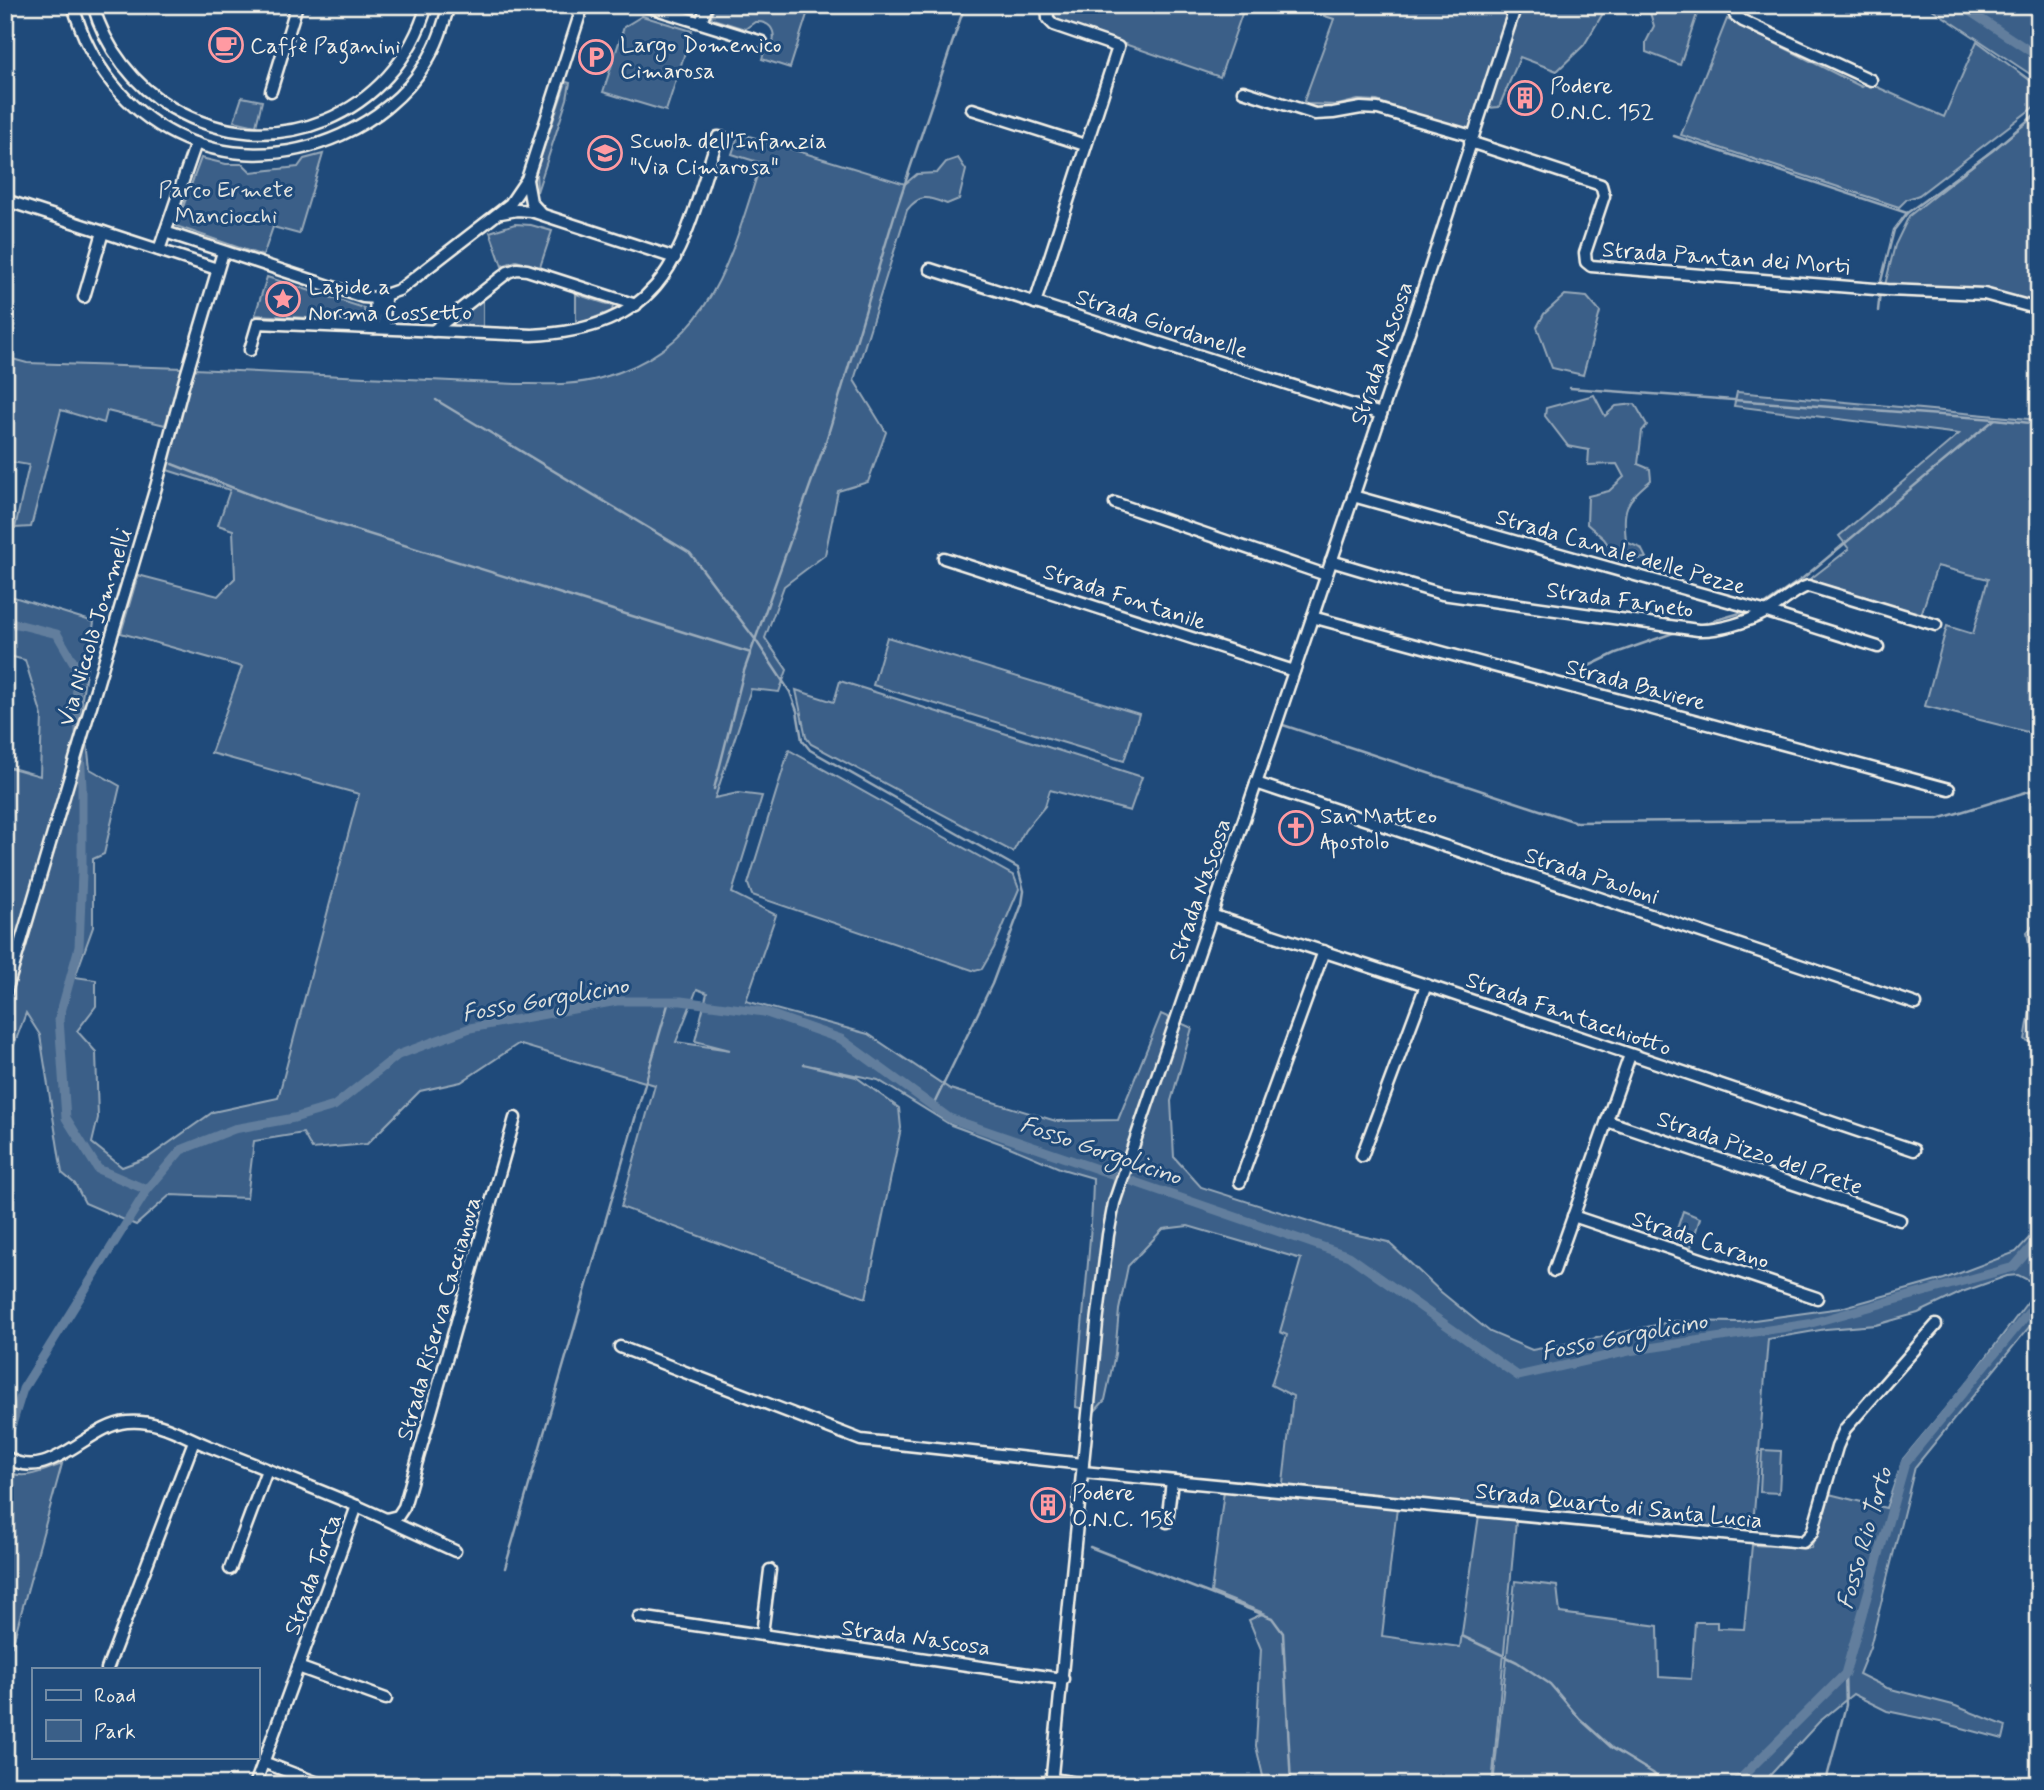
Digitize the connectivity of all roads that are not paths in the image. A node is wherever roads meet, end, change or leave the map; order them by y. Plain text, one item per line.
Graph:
1 (73, 5) edge
2 (93, 5) edge
3 (297, 5) edge
4 (427, 5) edge
5 (449, 5) edge
6 (583, 5) edge
7 (643, 5) edge
8 (707, 5) edge
9 (1047, 5) edge
10 (1516, 5) edge
11 (1731, 5) edge
12 (701, 23) junction
13 (762, 42) dead end
14 (117, 57) junction
15 (102, 68) junction
16 (1871, 80) dead end
17 (271, 91) dead end
18 (1242, 91) dead end
19 (972, 109) dead end
20 (306, 127) junction
21 (724, 138) dead end
22 (1471, 139) junction
23 (196, 143) junction
24 (1085, 145) junction
25 (310, 146) junction
26 (527, 179) junction
27 (5, 200) edge
28 (499, 213) junction
29 (544, 215) junction
30 (103, 232) junction
31 (165, 232) junction
32 (159, 250) junction
33 (223, 252) junction
34 (675, 258) junction
35 (930, 269) dead end
36 (217, 270) junction
37 (84, 297) dead end
38 (380, 297) junction
39 (1035, 303) junction
40 (636, 305) junction
41 (2039, 309) edge
42 (379, 328) junction
43 (433, 331) junction
44 (250, 350) dead end
45 (1381, 414) junction
46 (1353, 496) junction
47 (1115, 503) dead end
48 (944, 558) dead end
49 (1331, 561) junction
50 (1326, 575) junction
51 (1767, 612) junction
52 (1312, 617) junction
53 (1936, 625) dead end
54 (1878, 648) dead end
55 (1294, 671) junction
56 (1256, 783) junction
57 (1949, 789) dead end
58 (1211, 915) junction
59 (1324, 951) junction
60 (1426, 985) junction
61 (5, 995) edge
62 (1916, 1004) dead end
63 (1630, 1055) junction
64 (515, 1118) dead end
65 (1607, 1121) junction
66 (1914, 1150) dead end
67 (1362, 1156) dead end
68 (1240, 1182) dead end
69 (1573, 1216) junction
70 (1900, 1220) dead end
71 (1554, 1271) dead end
72 (1817, 1298) dead end
73 (1936, 1325) dead end
74 (620, 1347) dead end
75 (194, 1441) junction
76 (8, 1458) edge
77 (1083, 1468) junction
78 (267, 1470) junction
79 (1172, 1481) junction
80 (357, 1506) junction
81 (386, 1520) junction
82 (1167, 1522) dead end
83 (455, 1551) dead end
84 (230, 1569) dead end
85 (770, 1570) dead end
86 (639, 1618) dead end
87 (762, 1634) junction
88 (298, 1667) junction
89 (107, 1668) edge
90 (1063, 1679) junction
91 (386, 1699) dead end
92 (263, 1762) junction
93 (1052, 1782) edge
94 (255, 1785) edge
95 (323, 1785) edge
96 (1089, 1785) edge

1 - 15 street
2 - 14 street
3 - 17 street
4 - 20 street
5 - 25 street
6 - 26 street
7 - 12 street
8 - 12 street
9 - 24 street
10 - 22 street, Strada Nascosa
11 - 16 street
12 - 13 street
14 - 15 street
14 - 20 street
15 - 23 street
18 - 22 street
19 - 24 street
20 - 25 street
21 - 34 street
22 - 41 street, Strada Pantan dei Morti
22 - 45 street, Strada Nascosa
23 - 25 street
23 - 31 street
24 - 39 street
26 - 28 street
26 - 29 street
27 - 30 street
28 - 29 street
28 - 38 street
29 - 34 street
30 - 32 street
30 - 37 street
31 - 32 street
31 - 33 street
32 - 36 street
33 - 36 street, Via Niccolò Jommelli
33 - 38 street
34 - 40 street
35 - 39 street, Strada Giordanelle
36 - 61 street, Via Niccolò Jommelli
38 - 42 street
39 - 45 street, Strada Giordanelle
40 - 43 street
40 - 43 street
42 - 43 street
42 - 44 street
45 - 46 street, Strada Nascosa
46 - 49 street, Strada Nascosa
46 - 51 street, Strada Canale delle Pezze
47 - 50 street
48 - 55 street, Strada Fontanile
49 - 50 street, Strada Nascosa
49 - 51 street, Strada Farneto
50 - 52 street, Strada Nascosa
51 - 53 street, Strada Farneto
51 - 54 street, Strada Canale delle Pezze
52 - 55 street, Strada Nascosa
52 - 57 street, Strada Baviere
55 - 56 street, Strada Nascosa
56 - 58 street, Strada Nascosa
56 - 62 street, Strada Paoloni
58 - 59 street, Strada Fantacchiotto
58 - 77 street, Strada Nascosa
59 - 60 street, Strada Fantacchiotto
59 - 68 street
60 - 63 street, Strada Fantacchiotto
60 - 67 street
63 - 65 street
63 - 66 street, Strada Fantacchiotto
64 - 81 street, Strada Riserva Caccianova
65 - 69 street
65 - 70 street, Strada Pizzo del Prete
69 - 71 street
69 - 72 street, Strada Carano
73 - 79 street, Strada Quarto di Santa Lucia
74 - 77 street, Strada Quarto di Santa Lucia
75 - 76 street, Strada Torta
75 - 78 street, Strada Torta
75 - 89 street
77 - 79 street, Strada Quarto di Santa Lucia
77 - 90 street, Strada Nascosa
78 - 80 street, Strada Torta
78 - 84 street
79 - 82 street
80 - 81 street
80 - 88 street, Strada Torta
81 - 83 street
85 - 87 street
86 - 87 street, Strada Nascosa
87 - 90 street, Strada Nascosa
88 - 91 street, Strada Torta
88 - 92 street, Strada Torta
90 - 93 street, Strada Nascosa
92 - 94 street, Strada Torta
92 - 95 street
93 - 96 street, Strada Nascosa

